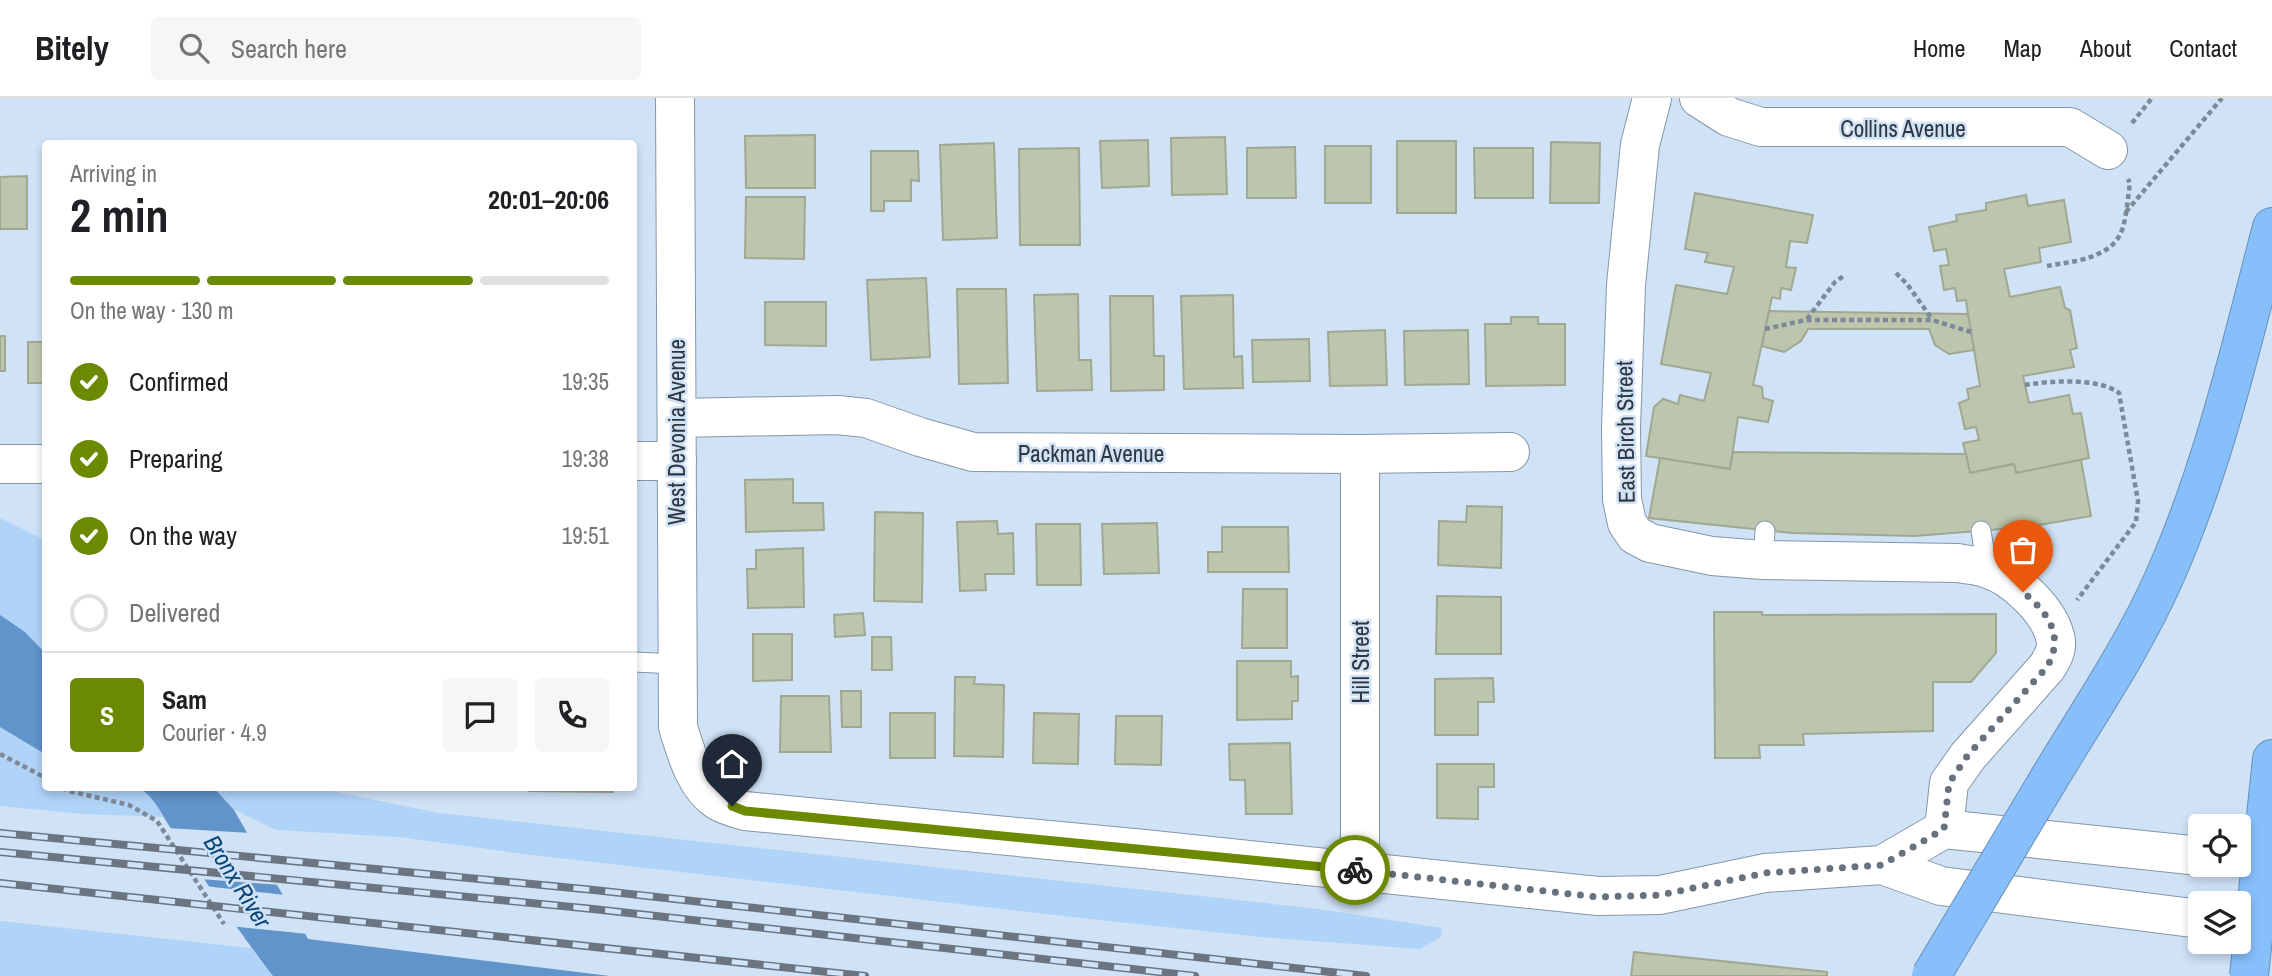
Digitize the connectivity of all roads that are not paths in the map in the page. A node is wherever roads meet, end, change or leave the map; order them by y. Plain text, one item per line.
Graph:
1 (675, 98) edge
2 (1652, 98) edge
3 (1657, 98) edge
4 (1699, 98) edge
5 (2108, 150) dead end
6 (2272, 227) edge
7 (677, 418) junction
8 (1510, 452) dead end
9 (1360, 454) junction
10 (637, 461) edge
11 (677, 461) junction
12 (0, 464) edge
13 (42, 464) edge
14 (1981, 531) dead end
15 (1987, 568) junction
16 (637, 662) edge
17 (676, 664) junction
18 (2272, 759) edge
19 (1944, 829) junction
20 (2188, 855) edge
21 (2251, 863) edge
22 (1882, 865) junction
23 (2272, 866) edge
24 (1360, 870) junction
25 (2188, 918) edge
26 (2251, 926) edge
27 (2272, 928) edge
28 (1931, 976) edge
29 (2249, 976) edge

1 - 7 street, West Devonia Avenue
2 - 3 street
2 - 15 street, East Birch Street
4 - 5 street, Collins Avenue
6 - 28 highway, bridge
7 - 9 street, Packman Avenue
7 - 11 street, West Devonia Avenue
8 - 9 street, Packman Avenue
9 - 24 street, Hill Street
10 - 11 street
11 - 17 street, West Devonia Avenue
12 - 13 street
14 - 15 lane
15 - 19 street, East Birch Street
16 - 17 lane
17 - 24 street, West Devonia Avenue
18 - 29 highway, bridge
19 - 20 street
19 - 22 street
21 - 23 street
22 - 24 street, West Devonia Avenue
22 - 25 street
26 - 27 street

